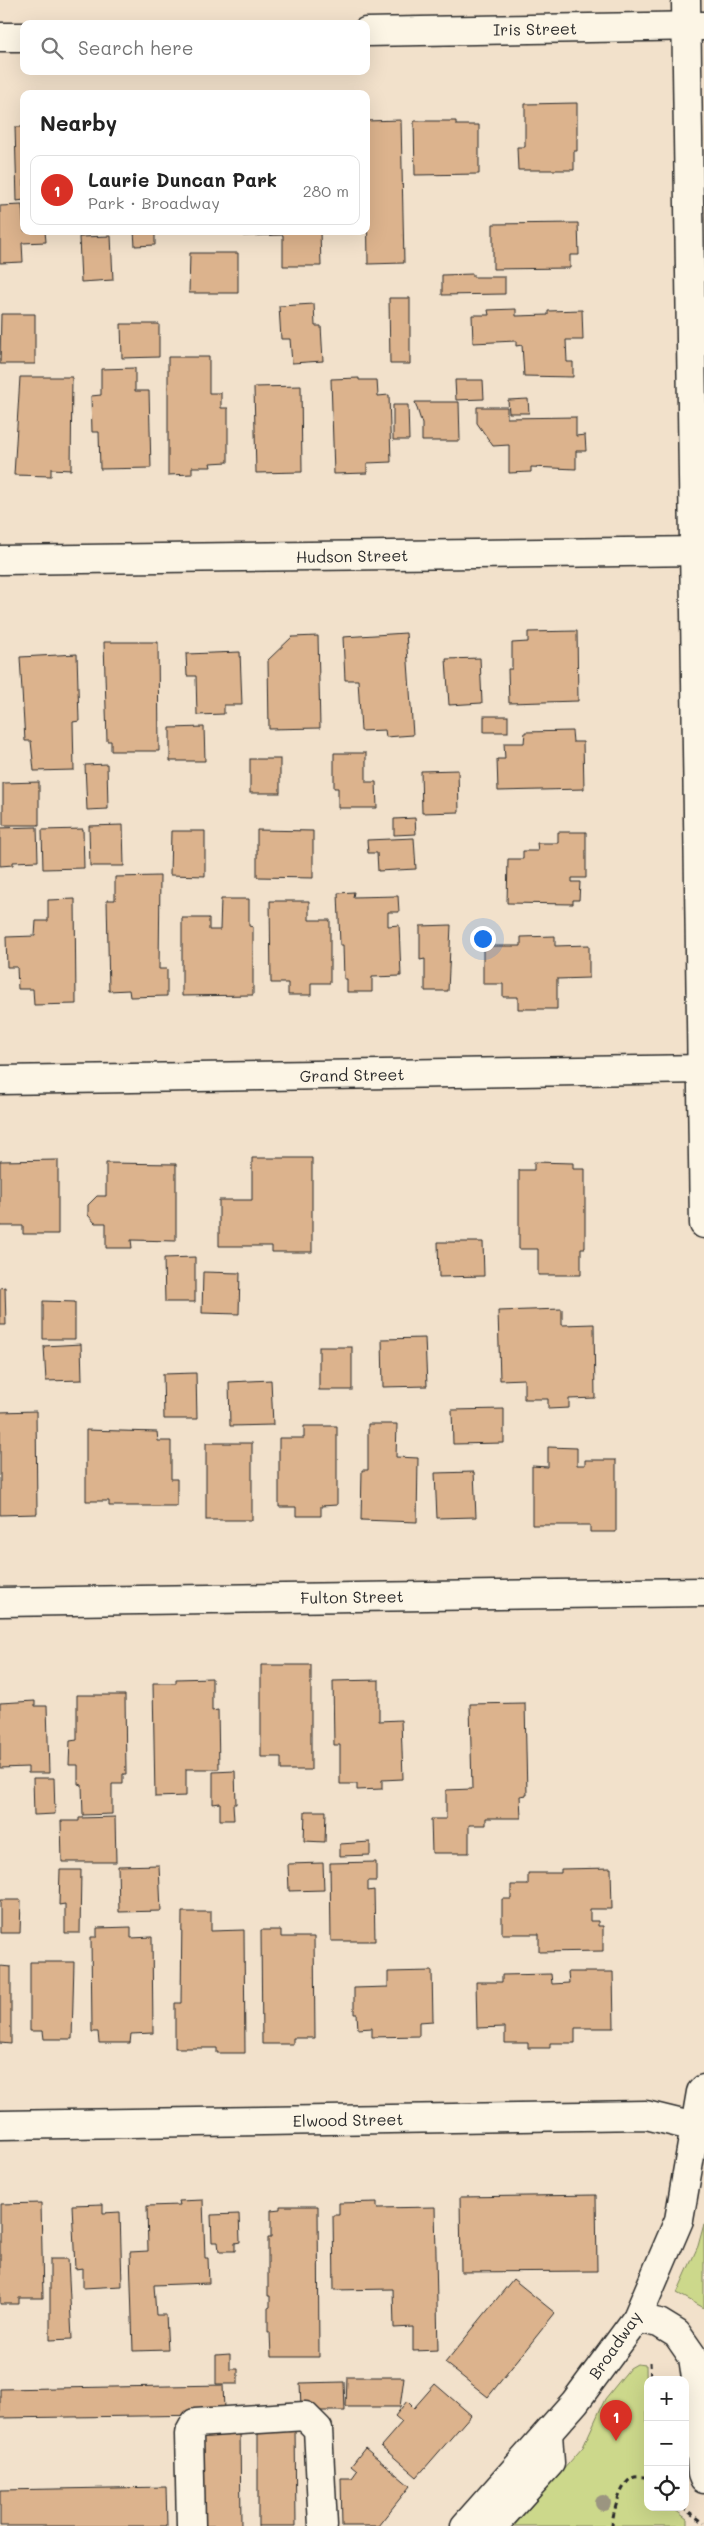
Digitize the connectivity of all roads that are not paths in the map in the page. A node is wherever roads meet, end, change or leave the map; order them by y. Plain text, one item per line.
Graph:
1 (686, 0) edge
2 (695, 27) edge
3 (370, 32) edge
4 (20, 37) edge
5 (0, 38) edge
6 (699, 551) edge
7 (0, 560) edge
8 (703, 1069) edge
9 (0, 1080) edge
10 (704, 1224) edge
11 (704, 1592) edge
12 (0, 1602) edge
13 (704, 2089) edge
14 (0, 2125) edge
15 (700, 2134) edge
16 (637, 2318) junction
17 (548, 2434) junction
18 (704, 2479) edge
19 (192, 2526) edge
20 (323, 2526) edge
21 (465, 2526) edge
22 (493, 2526) edge

1 - 2 street
2 - 3 street, Iris Street
2 - 6 street
4 - 5 street
6 - 7 street, Hudson Street
6 - 8 street
8 - 9 street, Grand Street
8 - 10 street
11 - 12 street, Fulton Street
13 - 15 street, Broadway
14 - 15 street, Elwood Street
15 - 16 street, Broadway
16 - 17 street, Broadway
16 - 18 street
17 - 21 street, Broadway
17 - 22 street
19 - 20 street

